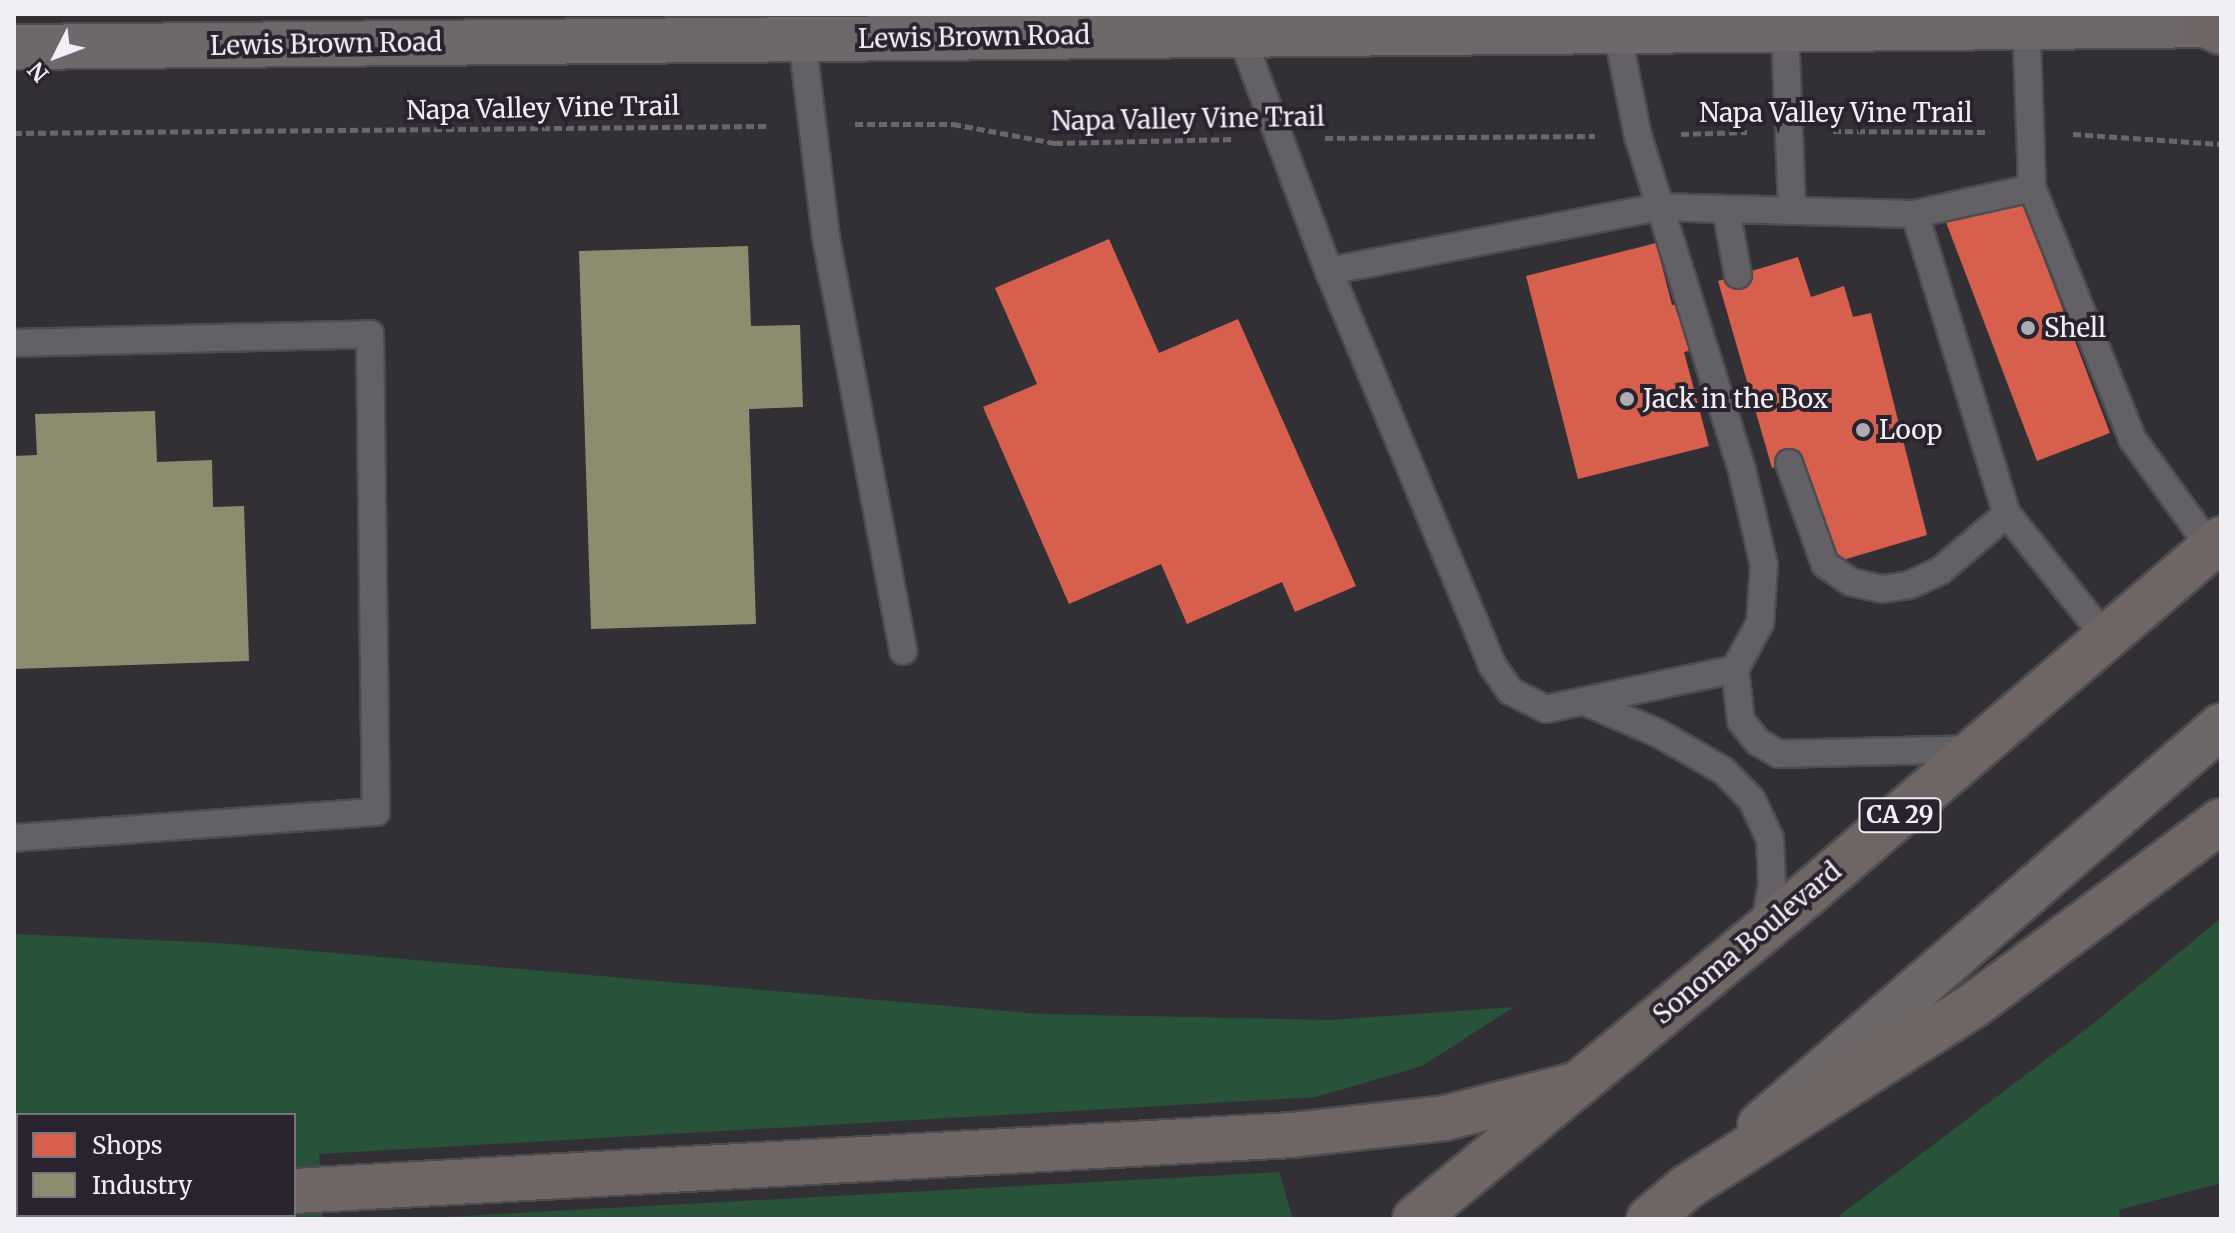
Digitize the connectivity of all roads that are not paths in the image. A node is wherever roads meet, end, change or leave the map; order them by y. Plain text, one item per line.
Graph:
1 (2025, 21) edge
2 (1677, 22) edge
3 (2209, 24) edge
4 (687, 27) edge
5 (1224, 28) edge
6 (387, 29) edge
7 (1785, 29) junction
8 (1617, 31) junction
9 (802, 39) junction
10 (14, 47) edge
11 (2032, 188) junction
12 (1659, 207) junction
13 (1726, 209) junction
14 (1792, 211) junction
15 (1915, 214) junction
16 (1329, 271) junction
17 (1738, 275) dead end
18 (14, 343) edge
19 (1789, 463) dead end
20 (2007, 514) junction
21 (2216, 543) edge
22 (2106, 638) junction
23 (903, 651) dead end
24 (1735, 669) junction
25 (1588, 703) junction
26 (2221, 726) edge
27 (1977, 749) junction
28 (2221, 821) edge
29 (14, 838) edge
30 (1764, 929) junction
31 (1574, 1085) junction
32 (1687, 1187) junction
33 (307, 1190) edge
34 (1415, 1219) edge
35 (1649, 1219) edge

1 - 3 street, Lewis Brown Road
1 - 7 street, Lewis Brown Road
1 - 11 lane
2 - 7 street, Lewis Brown Road
2 - 8 street, Lewis Brown Road
4 - 6 street, Lewis Brown Road
4 - 9 street, Lewis Brown Road
5 - 8 street, Lewis Brown Road
5 - 9 street, Lewis Brown Road
5 - 16 lane
6 - 10 street, Lewis Brown Road
7 - 14 lane
8 - 12 lane
9 - 23 lane
11 - 15 lane
11 - 21 lane
12 - 13 lane
12 - 16 lane
12 - 24 lane
13 - 14 lane
13 - 17 lane
14 - 15 lane
15 - 20 lane
16 - 25 lane
18 - 29 lane
19 - 20 lane
20 - 22 lane
21 - 22 highway, Sonoma Boulevard / CA 29
22 - 27 highway, Sonoma Boulevard / CA 29
24 - 25 lane
24 - 27 lane
25 - 30 lane
26 - 32 main road
27 - 30 highway, Sonoma Boulevard / CA 29
28 - 32 highway
30 - 31 highway, Sonoma Boulevard / CA 29
31 - 33 highway
31 - 34 highway, Sonoma Boulevard / CA 29
32 - 35 highway

